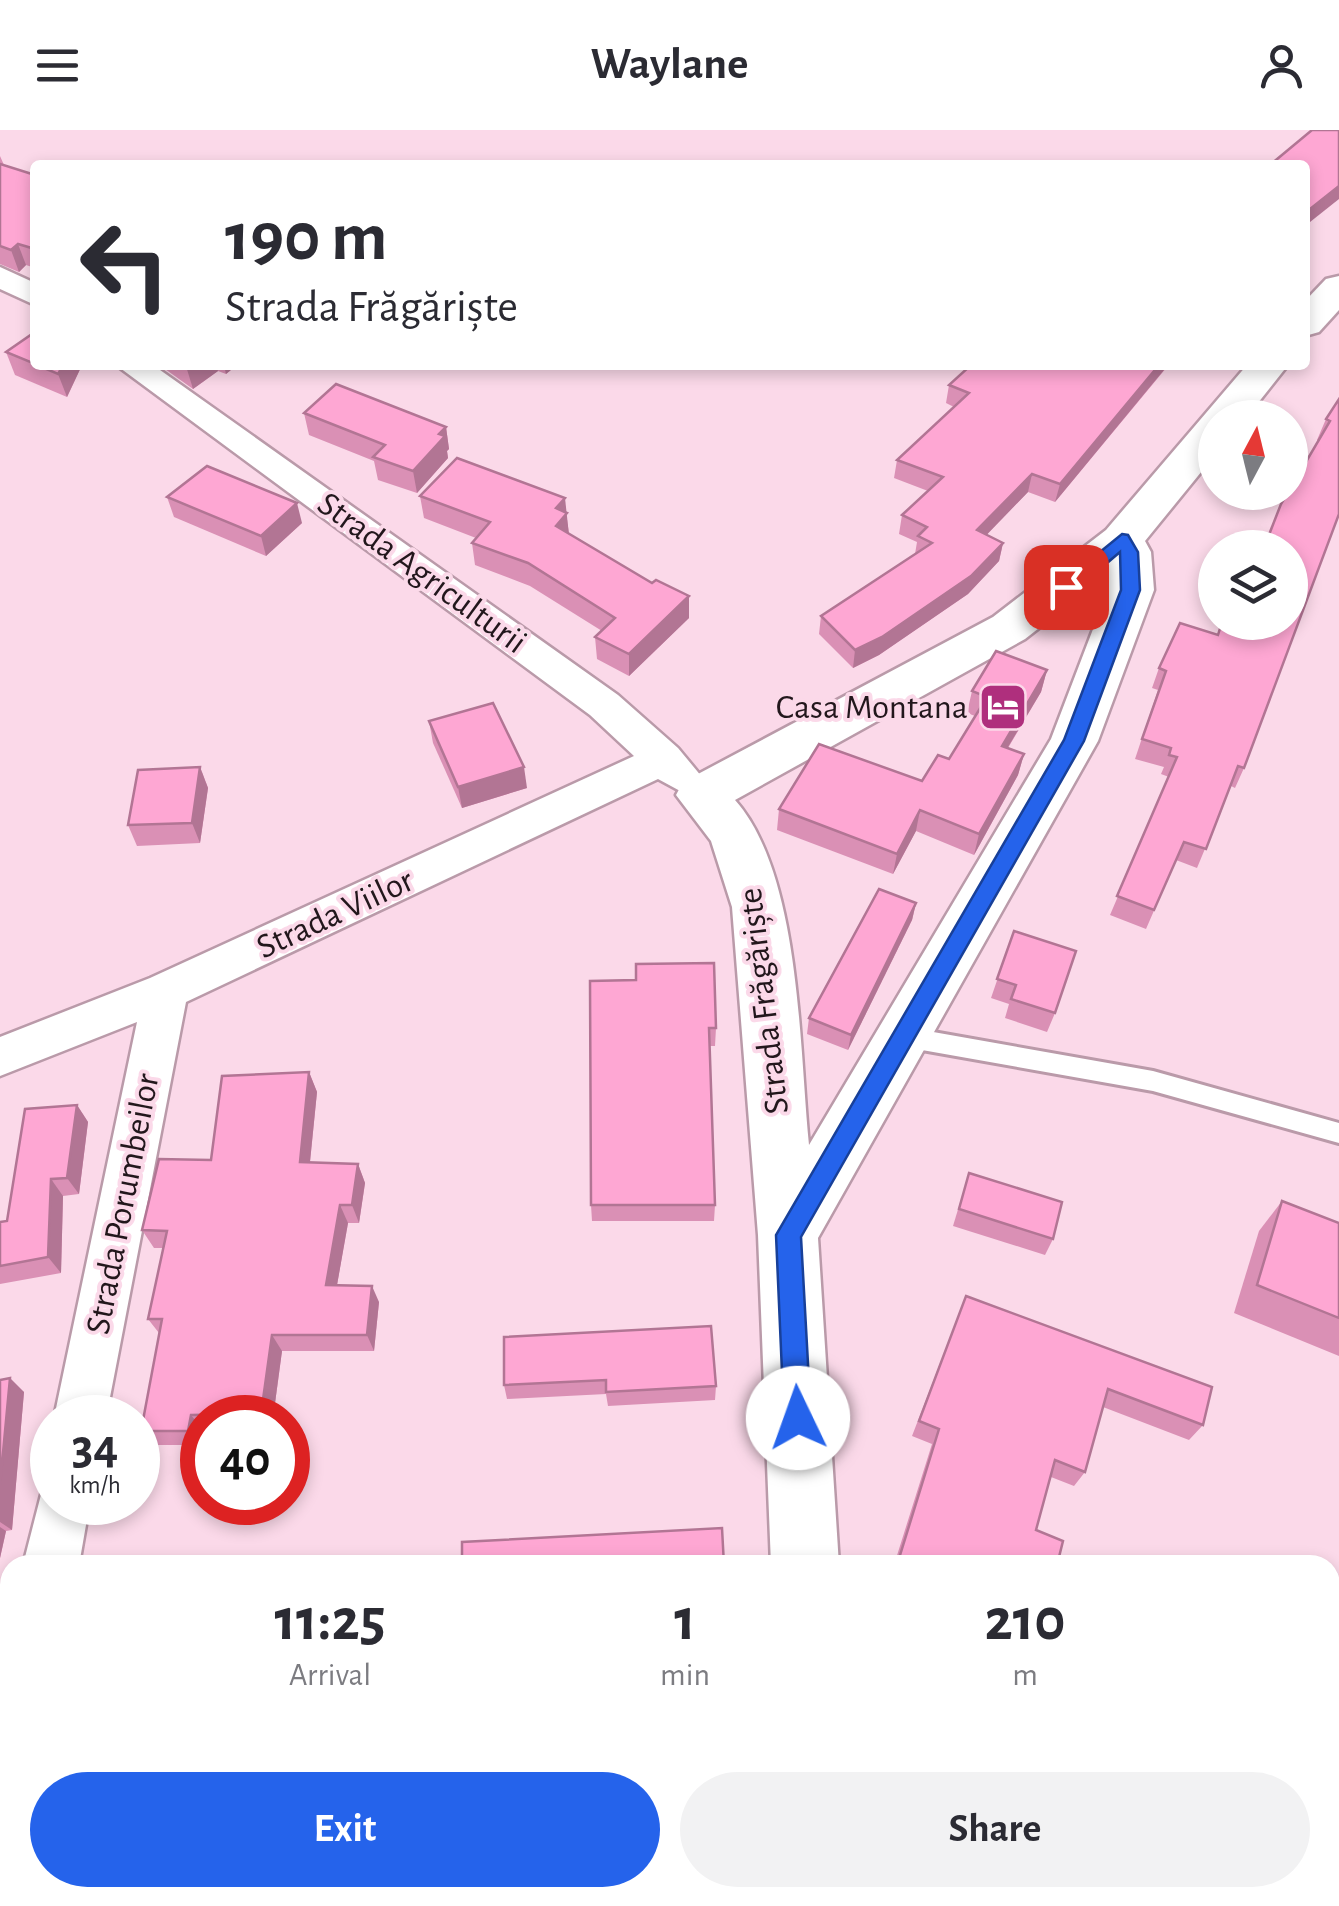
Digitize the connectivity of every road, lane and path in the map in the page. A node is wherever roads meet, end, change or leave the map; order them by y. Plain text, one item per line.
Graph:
1 (0, 276) edge
2 (1339, 286) edge
3 (30, 293) edge
4 (1310, 318) edge
5 (139, 370) edge
6 (1264, 370) edge
7 (1239, 400) edge
8 (1198, 448) edge
9 (1122, 540) junction
10 (682, 777) junction
11 (166, 991) junction
12 (905, 1037) junction
13 (0, 1057) edge
14 (1339, 1133) edge
15 (788, 1235) junction
16 (85, 1395) edge
17 (59, 1525) edge
18 (53, 1555) edge
19 (804, 1555) edge

1 - 3 street
2 - 4 street
5 - 10 street, Strada Agriculturii
6 - 7 street
8 - 9 street
9 - 10 street
9 - 12 street
10 - 11 street, Strada Viilor
10 - 15 street, Strada Frăgăriște
11 - 13 street, Strada Viilor
11 - 16 street, Strada Porumbeilor
12 - 14 lane
12 - 15 street
15 - 19 street, Strada Frăgăriște
17 - 18 street

